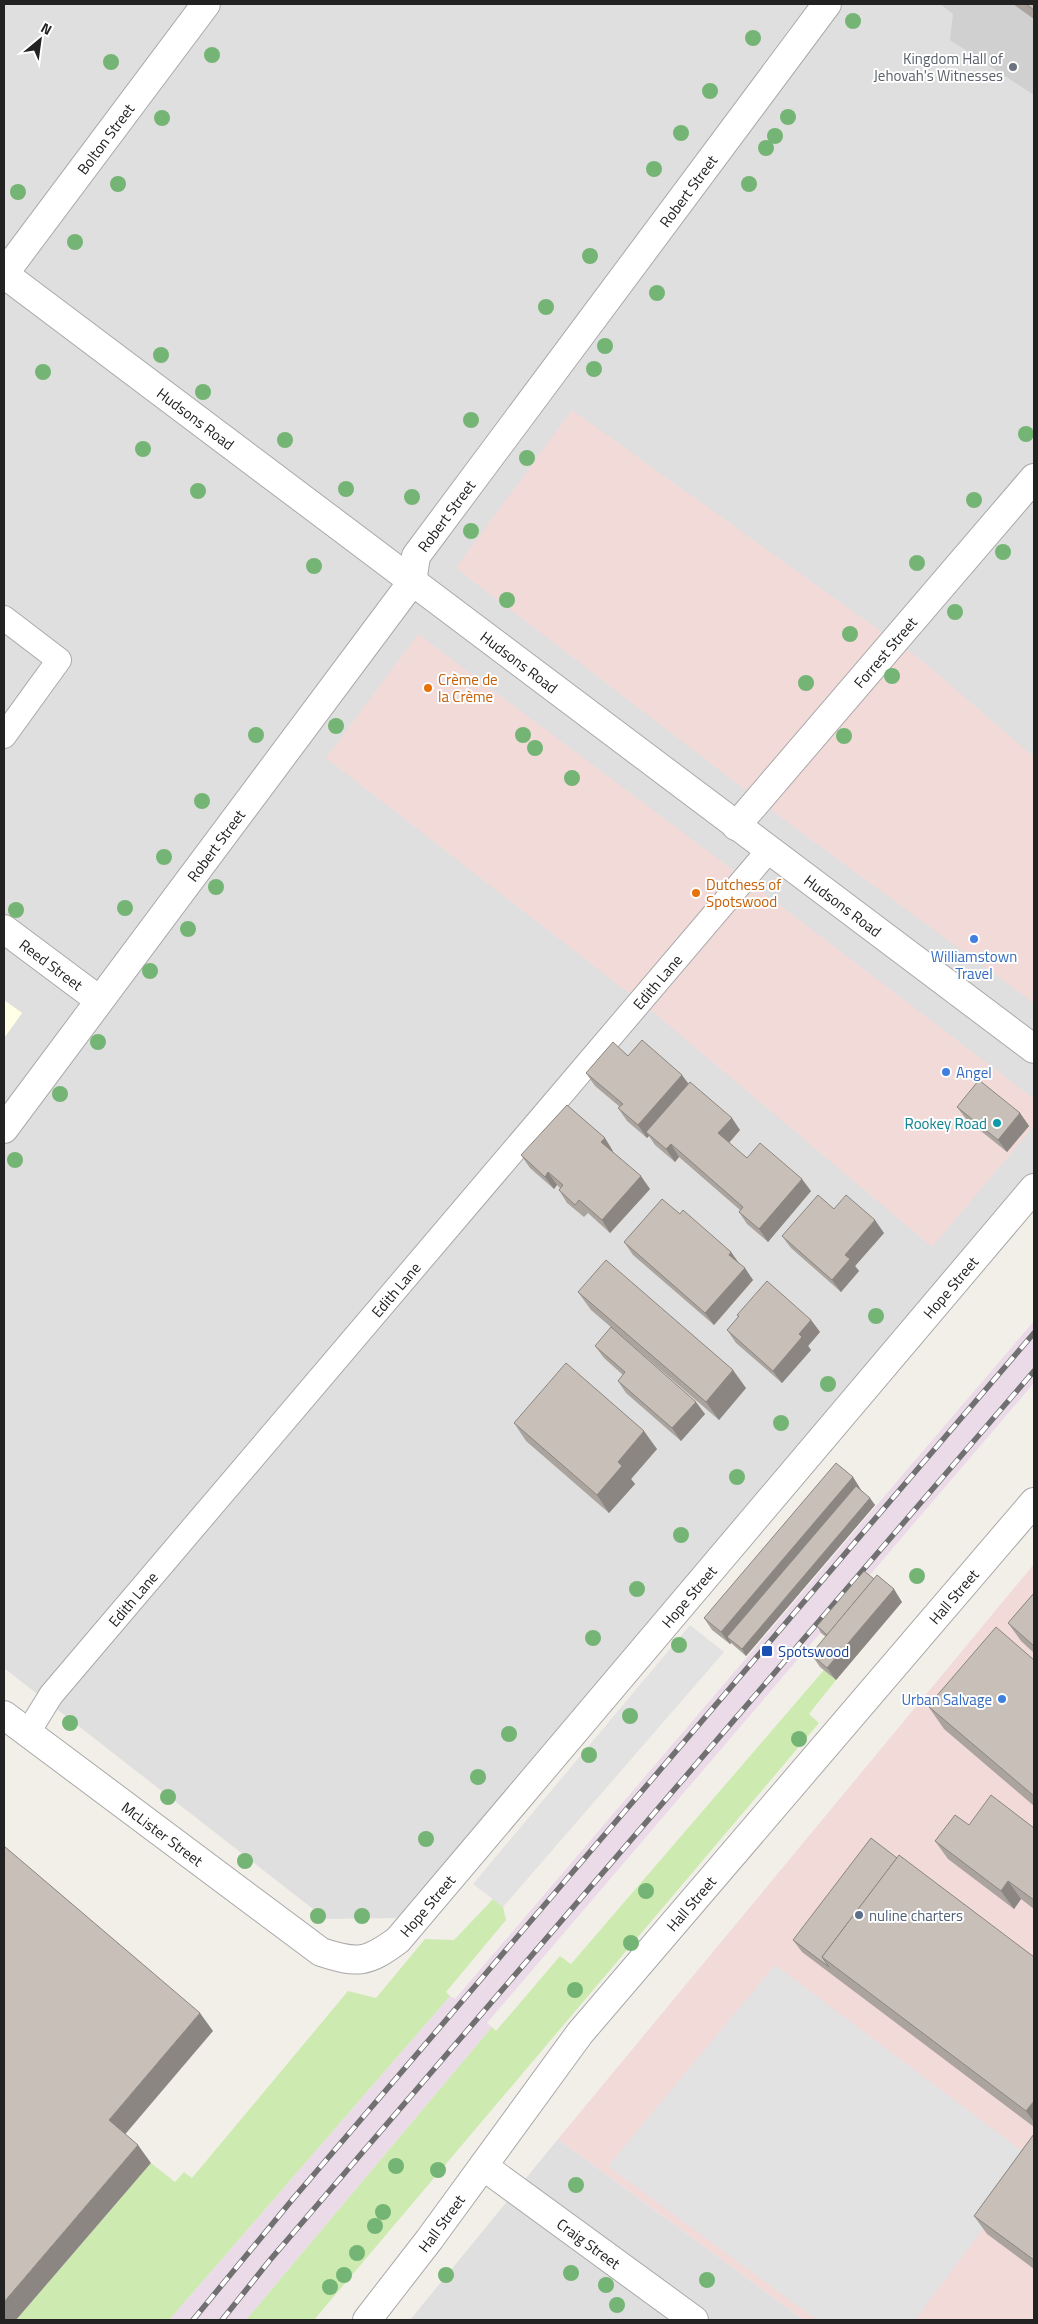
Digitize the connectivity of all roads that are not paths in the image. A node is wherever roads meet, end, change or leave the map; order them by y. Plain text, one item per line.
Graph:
1 (206, 4) edge
2 (827, 4) edge
3 (4, 274) edge
4 (1034, 478) edge
5 (412, 582) junction
6 (4, 618) edge
7 (4, 736) edge
8 (736, 826) junction
9 (769, 850) junction
10 (4, 929) edge
11 (99, 1000) junction
12 (1034, 1049) edge
13 (4, 1129) edge
14 (1034, 1188) edge
15 (1034, 1502) edge
16 (4, 1716) edge
17 (28, 1734) junction
18 (321, 1952) joint
19 (483, 2166) junction
20 (367, 2320) edge
21 (694, 2320) edge

1 - 3 street, Bolton Street
2 - 5 street, Robert Street
3 - 5 street, Hudsons Road
4 - 8 street, Forrest Street
5 - 8 street, Hudsons Road
5 - 11 street, Robert Street
6 - 7 lane
8 - 9 street, Hudsons Road
9 - 12 street, Hudsons Road
9 - 17 lane, Edith Lane
10 - 11 street, Reed Street
11 - 13 street, Robert Street
14 - 18 street, Hope Street
15 - 19 street, Hall Street
16 - 17 street, McLister Street
17 - 18 street, McLister Street
19 - 20 street, Hall Street
19 - 21 street, Craig Street

